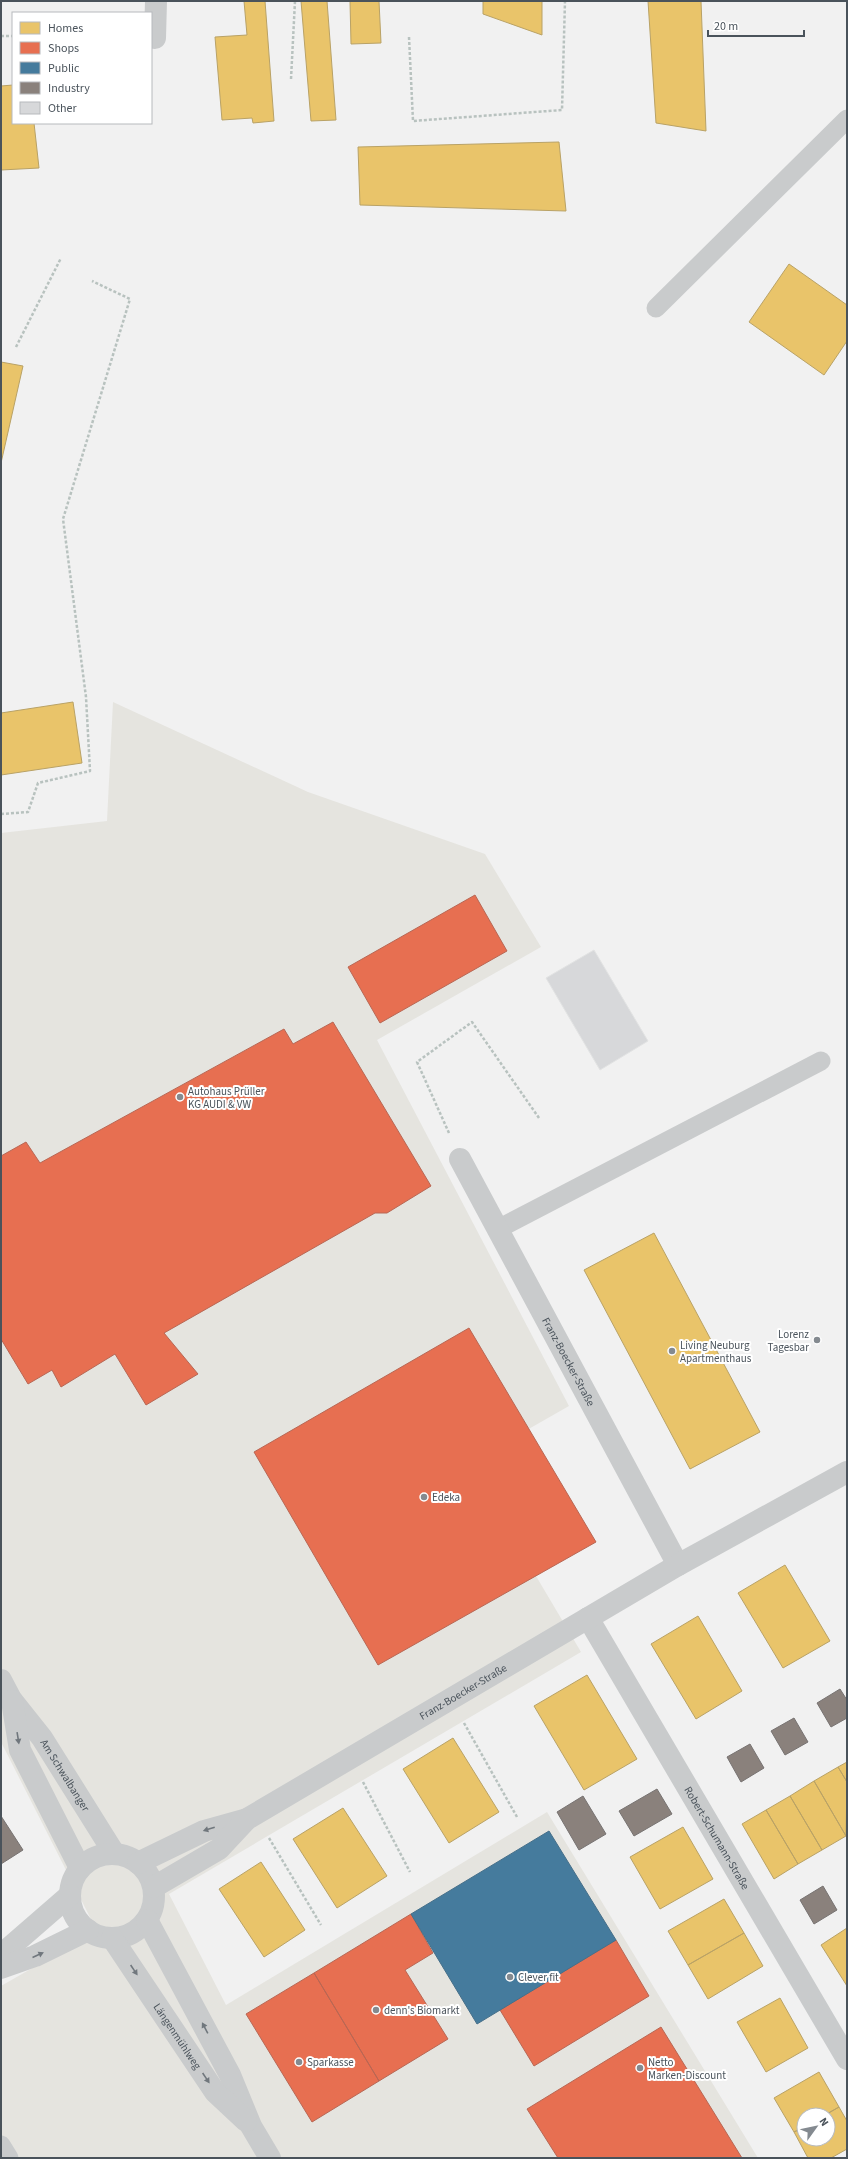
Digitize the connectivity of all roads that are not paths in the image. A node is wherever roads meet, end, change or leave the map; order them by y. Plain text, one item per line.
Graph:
1 (156, 1) edge
2 (155, 38) dead end
3 (847, 119) edge
4 (656, 308) dead end
5 (821, 1061) dead end
6 (460, 1159) road end
7 (498, 1229) junction
8 (847, 1472) edge
9 (678, 1565) junction
10 (588, 1618) junction
11 (1, 1680) edge
12 (11, 1699) junction
13 (251, 1816) junction
14 (114, 1853) junction
15 (138, 1863) junction
16 (80, 1868) junction
17 (154, 1887) junction
18 (70, 1895) junction
19 (147, 1920) junction
20 (88, 1930) junction
21 (112, 1938) junction
22 (1, 1955) edge
23 (1, 1968) edge
24 (847, 2059) edge
25 (251, 2126) junction
26 (1, 2145) edge
27 (9, 2158) edge
28 (270, 2158) edge

1 - 2 street
3 - 4 lane
5 - 7 lane
6 - 7 street, Franz-Boecker-Straße
7 - 9 street, Franz-Boecker-Straße
8 - 9 street, Franz-Boecker-Straße
9 - 10 street, Franz-Boecker-Straße
10 - 13 street, Franz-Boecker-Straße
10 - 24 street, Robert-Schumann-Straße
11 - 12 street, Am Schwalbanger
12 - 14 street, Am Schwalbanger
12 -> 16 street, Am Schwalbanger
13 -> 15 street, Franz-Boecker-Straße
13 - 17 street, Franz-Boecker-Straße
14 - 15 street
14 - 16 street
15 - 17 street
16 - 18 street
17 - 19 street
18 - 20 street
18 - 22 street
19 - 21 street
25 -> 19 street, Längenmühlweg
20 - 21 street
23 -> 20 street
21 -> 25 street, Längenmühlweg
25 - 28 street, Längenmühlweg
26 - 27 lane

